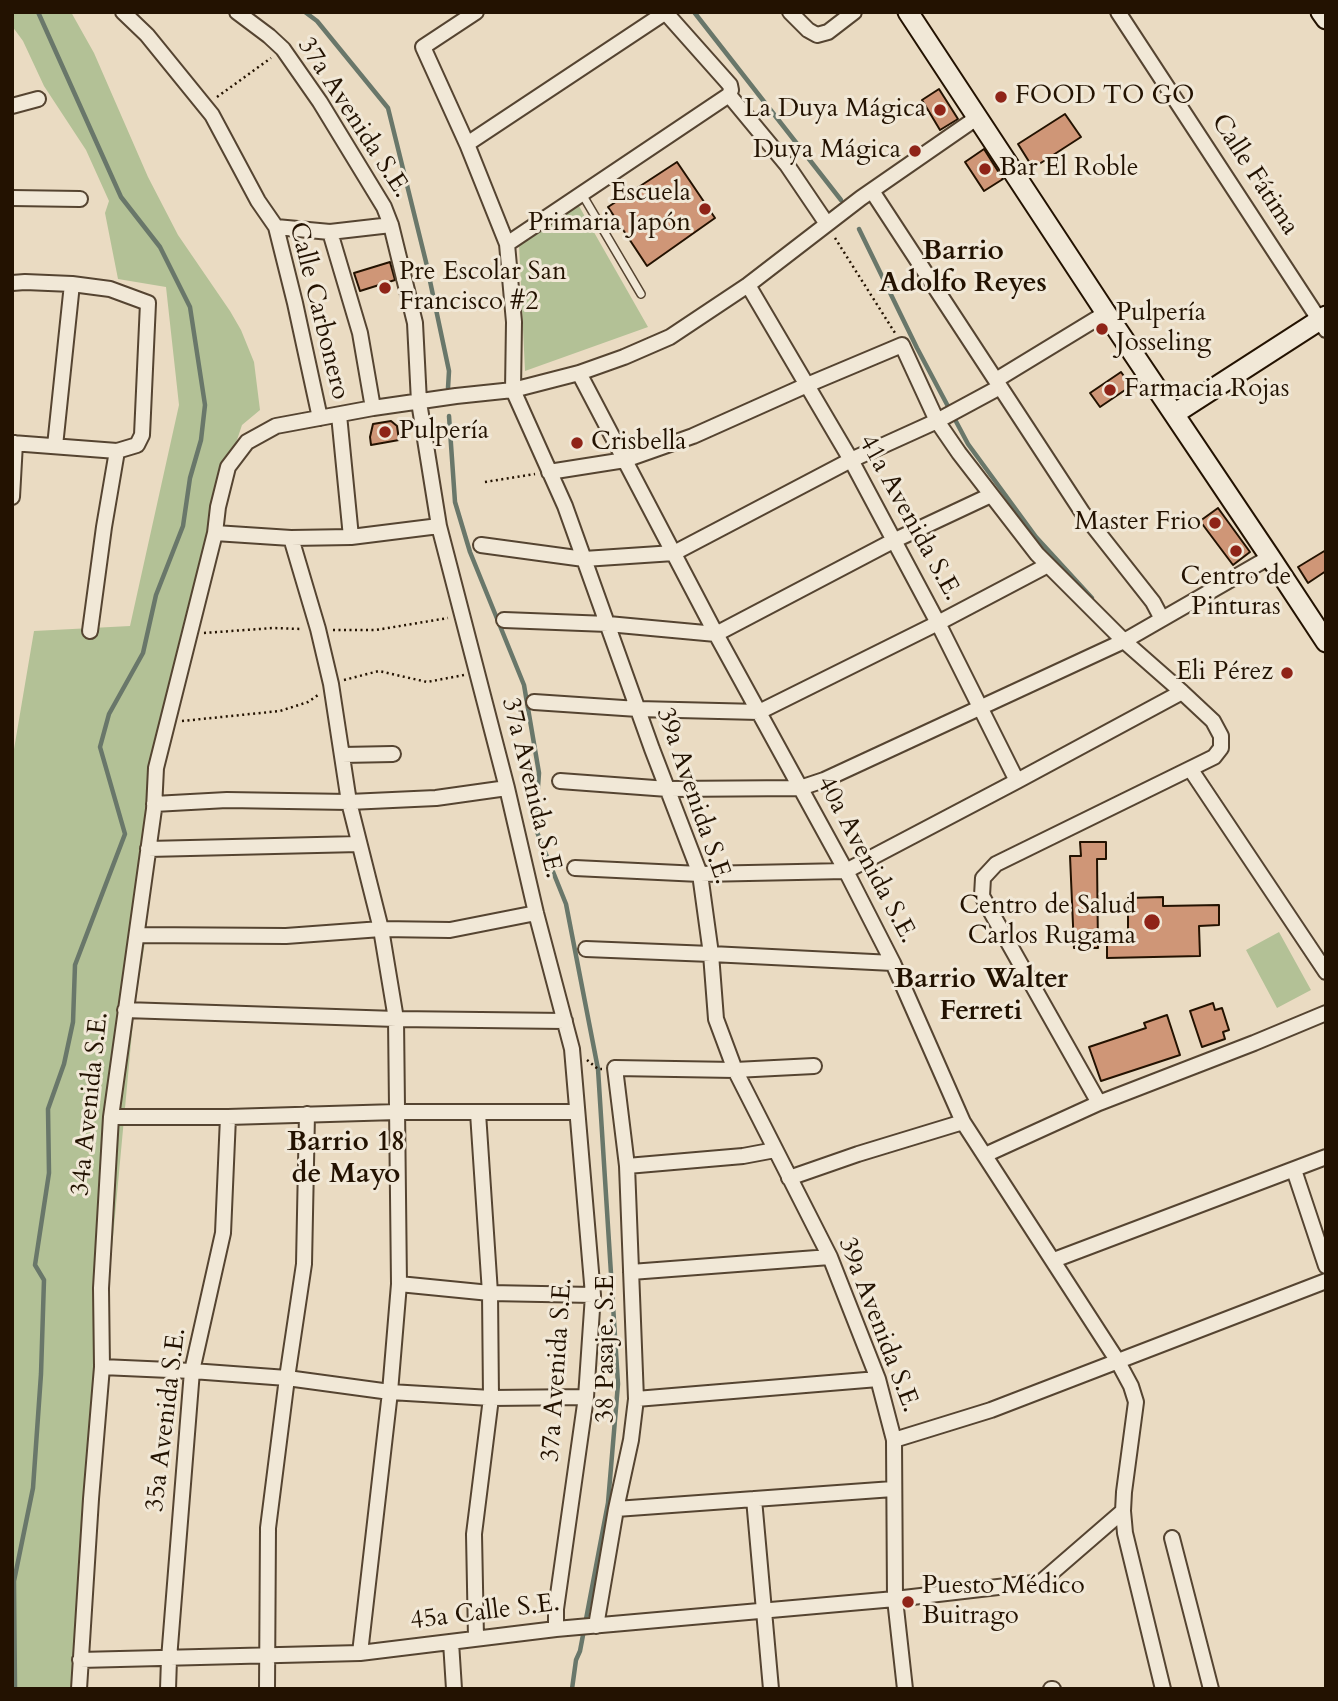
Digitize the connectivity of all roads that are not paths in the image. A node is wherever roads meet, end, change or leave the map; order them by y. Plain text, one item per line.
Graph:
1 (123, 12) edge
2 (237, 12) edge
3 (477, 12) edge
4 (666, 12) edge
5 (790, 12) edge
6 (854, 12) edge
7 (908, 12) edge
8 (1118, 12) edge
9 (1321, 12) edge
10 (1326, 19) edge
11 (729, 95) junction
12 (38, 99) dead end
13 (12, 106) edge
14 (978, 117) junction
15 (467, 144) junction
16 (872, 191) junction
17 (582, 194) junction
18 (12, 198) edge
19 (80, 199) dead end
20 (827, 224) junction
21 (391, 225) junction
22 (276, 227) junction
23 (330, 232) junction
24 (508, 244) junction
25 (12, 283) edge
26 (72, 284) junction
27 (748, 285) junction
28 (641, 294) dead end
29 (1106, 313) junction
30 (1324, 322) edge
31 (579, 373) junction
32 (998, 384) junction
33 (807, 385) junction
34 (513, 390) junction
35 (419, 402) junction
36 (373, 408) junction
37 (1174, 414) junction
38 (339, 415) junction
39 (320, 418) junction
40 (937, 421) junction
41 (14, 443) edge
42 (55, 446) junction
43 (117, 451) junction
44 (625, 460) junction
45 (850, 460) junction
46 (549, 472) junction
47 (991, 495) junction
48 (12, 497) edge
49 (439, 526) junction
50 (215, 533) junction
51 (351, 537) junction
52 (291, 538) junction
53 (893, 541) junction
54 (481, 545) dead end
55 (674, 553) junction
56 (1270, 557) junction
57 (584, 559) junction
58 (1048, 565) junction
59 (1162, 619) junction
60 (504, 620) dead end
61 (938, 623) junction
62 (608, 624) junction
63 (90, 631) dead end
64 (716, 634) junction
65 (1124, 641) junction
66 (1326, 642) edge
67 (1182, 692) junction
68 (534, 702) dead end
69 (980, 708) junction
70 (638, 709) junction
71 (759, 712) junction
72 (393, 754) dead end
73 (342, 755) junction
74 (1191, 770) junction
75 (560, 781) dead end
76 (1017, 781) junction
77 (507, 788) junction
78 (800, 788) junction
79 (668, 789) junction
80 (349, 802) junction
81 (154, 804) junction
82 (359, 844) junction
83 (148, 849) junction
84 (575, 868) dead end
85 (846, 871) junction
86 (700, 874) junction
87 (536, 913) junction
88 (381, 929) junction
89 (137, 935) junction
90 (586, 949) dead end
91 (711, 954) junction
92 (893, 964) junction
93 (1326, 972) edge
94 (125, 1010) junction
95 (1326, 1013) edge
96 (397, 1019) junction
97 (565, 1021) junction
98 (814, 1066) dead end
99 (735, 1070) junction
100 (1098, 1103) junction
101 (397, 1112) junction
102 (576, 1112) junction
103 (478, 1113) junction
104 (307, 1114) junction
105 (111, 1117) junction
106 (229, 1117) junction
107 (963, 1122) junction
108 (775, 1150) junction
109 (985, 1155) junction
110 (1326, 1157) edge
111 (627, 1166) junction
112 (1294, 1170) junction
113 (789, 1178) junction
114 (830, 1257) junction
115 (1054, 1260) junction
116 (1326, 1266) edge
117 (631, 1272) junction
118 (1326, 1281) edge
119 (399, 1284) junction
120 (490, 1293) junction
121 (593, 1295) junction
122 (1117, 1360) junction
123 (102, 1367) junction
124 (192, 1371) junction
125 (287, 1378) junction
126 (878, 1379) junction
127 (390, 1392) junction
128 (586, 1397) junction
129 (491, 1398) junction
130 (636, 1399) junction
131 (894, 1440) junction
132 (893, 1489) junction
133 (754, 1499) junction
134 (616, 1509) junction
135 (1122, 1511) junction
136 (1172, 1538) dead end
137 (895, 1599) junction
138 (764, 1611) junction
139 (589, 1626) junction
140 (556, 1629) junction
141 (476, 1638) junction
142 (450, 1642) junction
143 (360, 1653) junction
144 (267, 1656) junction
145 (169, 1659) junction
146 (80, 1660) junction
147 (79, 1689) edge
148 (168, 1689) edge
149 (267, 1689) edge
150 (454, 1689) edge
151 (771, 1689) edge
152 (905, 1689) edge
153 (1163, 1689) edge
154 (1211, 1689) edge

1 - 22 street, Calle Carbonero
2 - 21 street, 37a Avenida S.E.
3 - 15 street, 39a Avenida S.E.
4 - 11 street
4 - 15 street
5 - 6 street
7 - 14 street
8 - 30 street, Calle Fátima
9 - 10 street
11 - 17 street
11 - 20 street
12 - 13 street
14 - 16 street, 34a Avenida S.E.
14 - 29 street
15 - 24 street, 39a Avenida S.E.
16 - 20 street, 34a Avenida S.E.
16 - 32 street
17 - 24 street
17 - 28 lane
18 - 19 street
20 - 27 street, 34a Avenida S.E.
21 - 23 street
21 - 35 street, 37a Avenida S.E.
22 - 23 street
22 - 39 street, Calle Carbonero
23 - 36 street
24 - 34 street, 39a Avenida S.E.
25 - 26 street
26 - 42 street
26 - 43 street
27 - 31 street, 34a Avenida S.E.
27 - 33 street, 41a Avenida S.E.
29 - 32 street
29 - 37 street
30 - 37 street
31 - 34 street, 34a Avenida S.E.
31 - 44 street, 40a Avenida S.E.
32 - 40 street
32 - 59 street
33 - 40 street
33 - 44 street
33 - 45 street, 41a Avenida S.E.
34 - 35 street, 34a Avenida S.E.
34 - 46 street, 39a Avenida S.E.
35 - 36 street, 34a Avenida S.E.
35 - 49 street, 37a Avenida S.E.
36 - 38 street, 34a Avenida S.E.
37 - 56 street
38 - 39 street, 34a Avenida S.E.
38 - 51 street
39 - 50 street, 34a Avenida S.E.
40 - 45 street
40 - 47 street
41 - 42 street
41 - 48 street
42 - 43 street
43 - 63 street
44 - 46 street
44 - 55 street, 40a Avenida S.E.
45 - 53 street, 41a Avenida S.E.
45 - 55 street
46 - 57 street, 39a Avenida S.E.
47 - 53 street
47 - 58 street
49 - 51 street
49 - 77 street, 37a Avenida S.E.
50 - 52 street
50 - 81 street, 34a Avenida S.E.
51 - 52 street
52 - 73 street
53 - 61 street, 41a Avenida S.E.
53 - 64 street
54 - 57 street
55 - 57 street
55 - 64 street, 40a Avenida S.E.
56 - 59 street
56 - 66 street
57 - 62 street, 39a Avenida S.E.
58 - 61 street
58 - 65 street
59 - 65 street
60 - 62 street
61 - 69 street, 41a Avenida S.E.
61 - 71 street
62 - 64 street
62 - 70 street, 39a Avenida S.E.
64 - 71 street, 40a Avenida S.E.
65 - 67 street
65 - 69 street
67 - 74 street
67 - 76 street
68 - 70 street
69 - 76 street, 41a Avenida S.E.
69 - 78 street
70 - 71 street
70 - 79 street, 39a Avenida S.E.
71 - 78 street, 40a Avenida S.E.
72 - 73 street
73 - 80 street
74 - 93 street
74 - 100 street
75 - 79 street
76 - 85 street
77 - 80 street
77 - 87 street, 37a Avenida S.E.
78 - 79 street
78 - 85 street, 40a Avenida S.E.
79 - 86 street, 39a Avenida S.E.
80 - 81 street
80 - 82 street
81 - 83 street, 34a Avenida S.E.
82 - 83 street
82 - 88 street
83 - 89 street, 34a Avenida S.E.
84 - 86 street
85 - 86 street
85 - 92 street, 40a Avenida S.E.
86 - 91 street, 39a Avenida S.E.
87 - 88 street
87 - 97 street, 37a Avenida S.E.
88 - 89 street
88 - 96 street
89 - 94 street, 34a Avenida S.E.
90 - 91 street
91 - 92 street
91 - 99 street, 39a Avenida S.E.
92 - 107 street, 40a Avenida S.E.
94 - 96 street
94 - 105 street, 34a Avenida S.E.
95 - 100 street
96 - 97 street
96 - 101 street
97 - 102 street, 37a Avenida S.E.
98 - 99 street
99 - 108 street, 39a Avenida S.E.
99 - 111 street, 38 Pasaje. S.E
100 - 109 street
101 - 103 street
101 - 104 street
101 - 119 street
102 - 103 street
102 - 121 street, 37a Avenida S.E.
103 - 120 street
104 - 106 street
104 - 125 street
105 - 106 street
105 - 123 street, 34a Avenida S.E.
106 - 124 street, 35a Avenida S.E.
107 - 109 street, 40a Avenida S.E.
107 - 113 street
108 - 111 street
108 - 113 street, 39a Avenida S.E.
109 - 115 street, 40a Avenida S.E.
110 - 112 street
111 - 117 street, 38 Pasaje. S.E
112 - 115 street
112 - 116 street
113 - 114 street, 39a Avenida S.E.
114 - 117 street
114 - 126 street, 39a Avenida S.E.
115 - 122 street, 40a Avenida S.E.
117 - 130 street, 38 Pasaje. S.E
118 - 122 street
119 - 120 street
119 - 127 street
120 - 121 street
120 - 129 street
121 - 128 street, 37a Avenida S.E.
122 - 131 street
122 - 135 street, 40a Avenida S.E.
123 - 124 street
123 - 146 street, 34a Avenida S.E.
124 - 125 street
124 - 145 street, 35a Avenida S.E.
125 - 127 street
125 - 144 street
126 - 130 street
126 - 131 street, 39a Avenida S.E.
127 - 129 street
127 - 143 street
128 - 129 street
128 - 140 street, 37a Avenida S.E.
129 - 141 street
130 - 134 street, 38 Pasaje. S.E
131 - 132 street, 39a Avenida S.E.
132 - 133 street
132 - 137 street, 39a Avenida S.E.
133 - 134 street
133 - 138 street
134 - 139 street, 38 Pasaje. S.E
135 - 137 street, 45a Calle S.E.
135 - 153 street, 40a Avenida S.E.
136 - 154 street
137 - 138 street, 45a Calle S.E.
137 - 152 street, 39a Avenida S.E.
138 - 139 street, 45a Calle S.E.
138 - 151 street
139 - 140 street, 45a Calle S.E.
140 - 141 street, 45a Calle S.E.
141 - 142 street, 45a Calle S.E.
142 - 143 street, 45a Calle S.E.
142 - 150 street
143 - 144 street, 45a Calle S.E.
144 - 145 street, 45a Calle S.E.
144 - 149 street
145 - 146 street, 45a Calle S.E.
145 - 148 street, 35a Avenida S.E.
146 - 147 street, 34a Avenida S.E.

